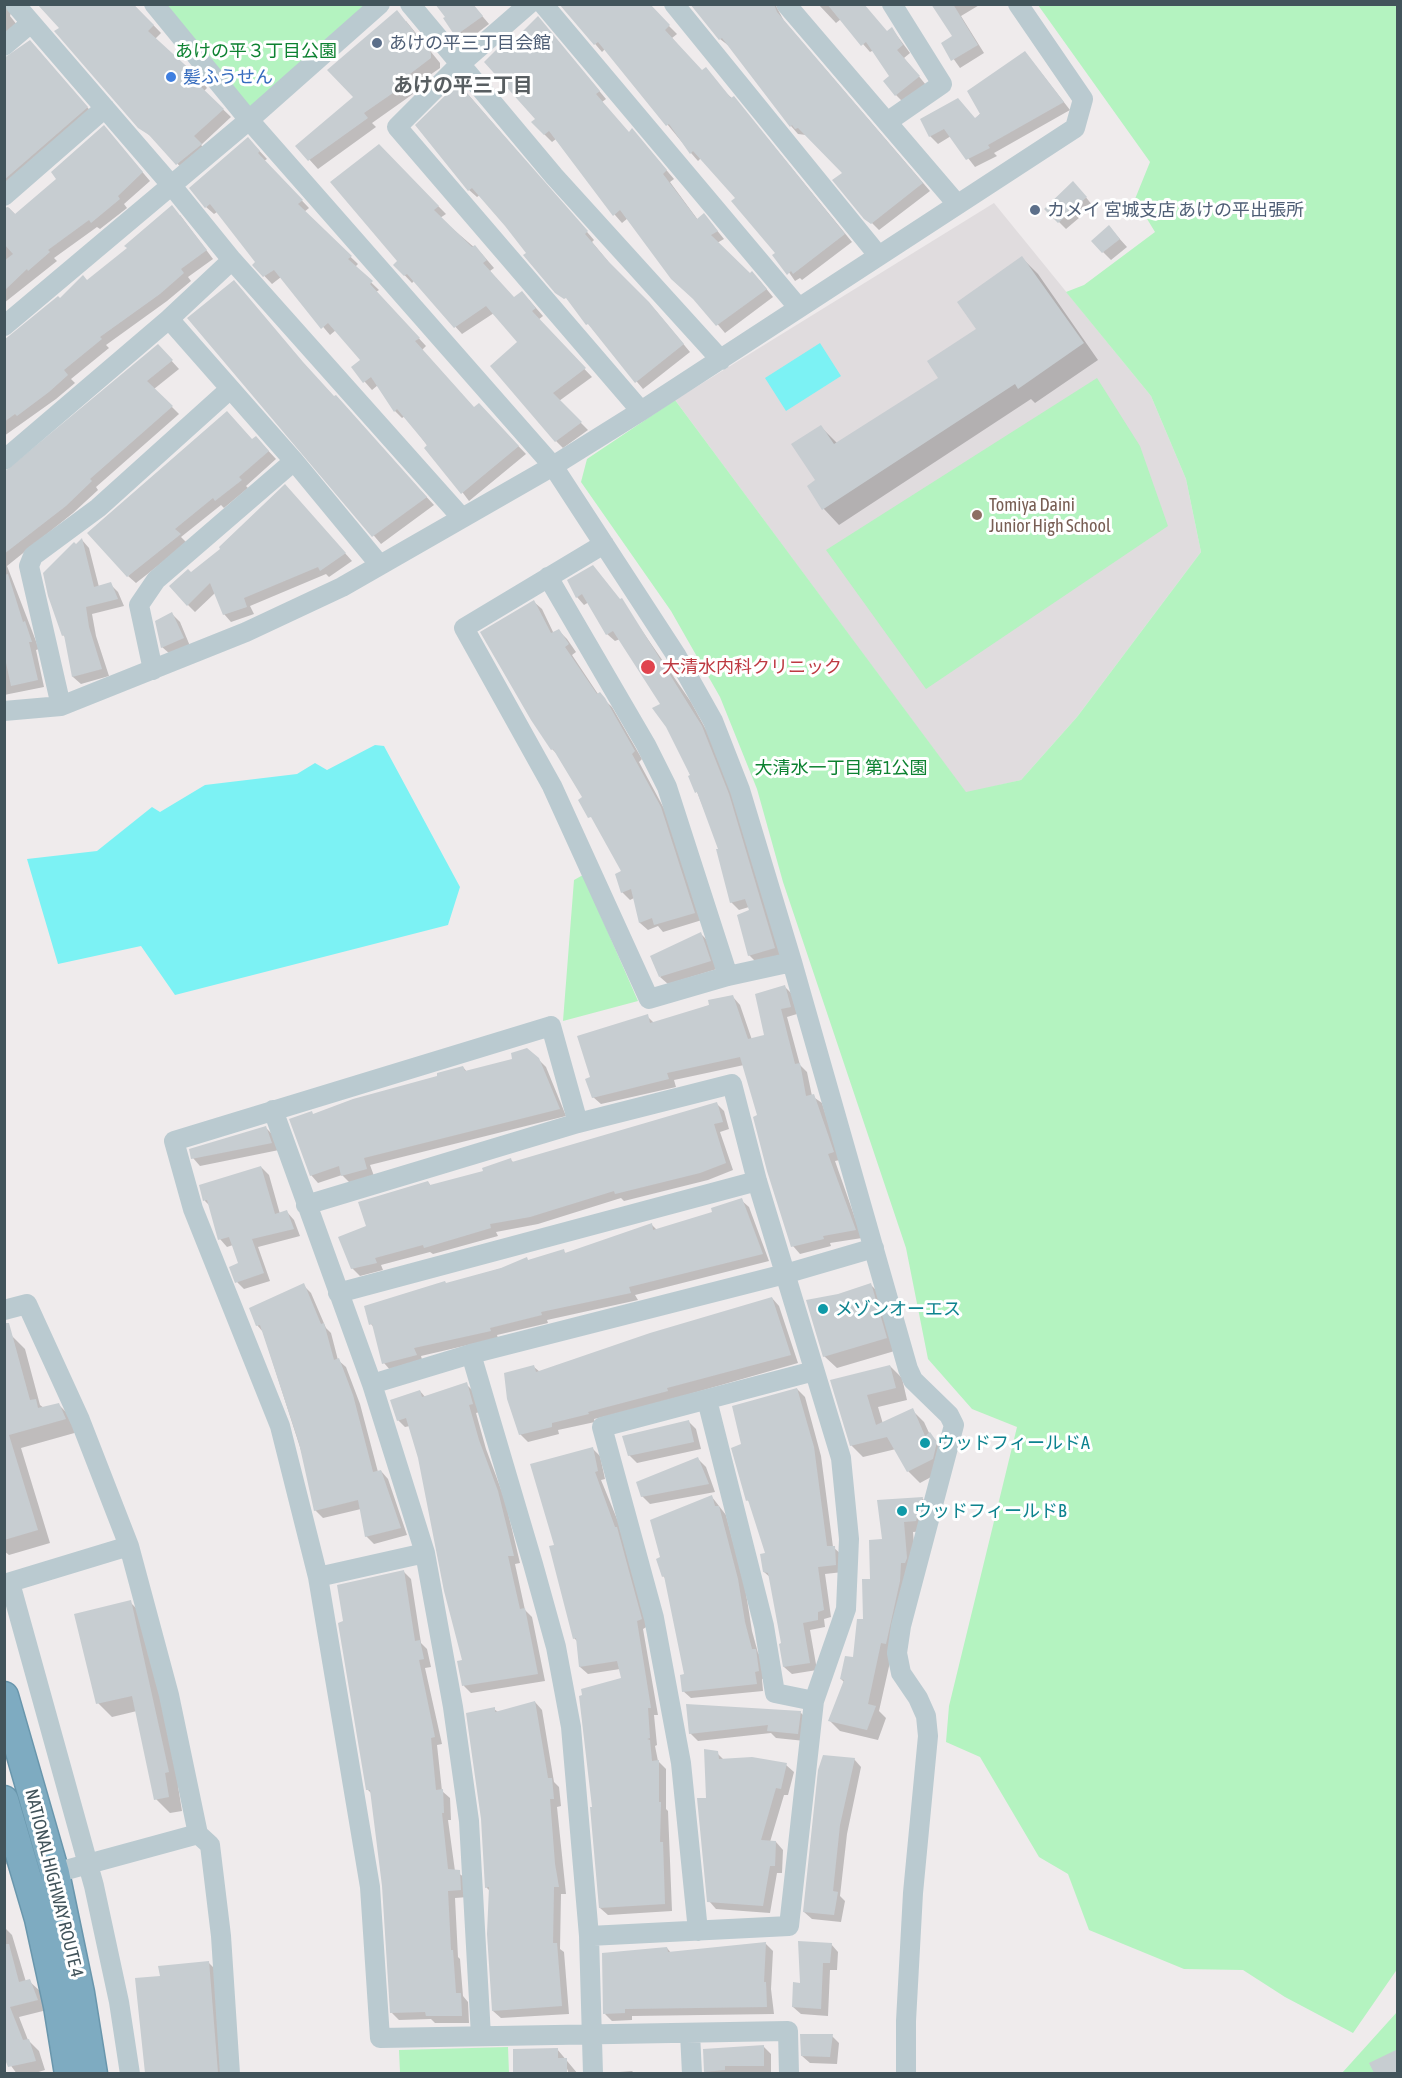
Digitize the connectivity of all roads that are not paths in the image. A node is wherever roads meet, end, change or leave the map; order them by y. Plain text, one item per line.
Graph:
1 (15, 4) edge
2 (154, 4) edge
3 (380, 4) edge
4 (410, 4) edge
5 (529, 4) edge
6 (543, 4) edge
7 (674, 4) edge
8 (786, 4) edge
9 (892, 4) edge
10 (1018, 4) edge
11 (31, 23) junction
12 (4, 46) edge
13 (459, 65) junction
14 (105, 108) junction
15 (249, 120) junction
16 (887, 122) junction
17 (172, 186) junction
18 (4, 196) edge
19 (957, 204) junction
20 (878, 255) junction
21 (232, 260) junction
22 (798, 307) junction
23 (169, 320) junction
24 (4, 326) edge
25 (721, 360) junction
26 (229, 390) junction
27 (642, 411) junction
28 (4, 460) edge
29 (294, 461) junction
30 (553, 466) junction
31 (462, 518) junction
32 (604, 544) junction
33 (379, 564) junction
34 (548, 577) junction
35 (153, 670) junction
36 (60, 706) junction
37 (4, 711) edge
38 (792, 962) junction
39 (728, 976) junction
40 (273, 1110) junction
41 (578, 1123) junction
42 (757, 1181) junction
43 (306, 1205) junction
44 (874, 1248) junction
45 (785, 1274) junction
46 (338, 1293) junction
47 (4, 1310) edge
48 (471, 1354) junction
49 (814, 1371) junction
50 (372, 1384) junction
51 (706, 1400) junction
52 (129, 1546) junction
53 (425, 1553) junction
54 (318, 1577) junction
55 (7, 1584) edge
56 (4, 1696) edge
57 (814, 1701) junction
58 (4, 1800) edge
59 (198, 1834) junction
60 (88, 1864) junction
61 (55, 1873) junction
62 (698, 1931) junction
63 (589, 1936) junction
64 (690, 2033) junction
65 (593, 2035) junction
66 (482, 2036) junction
67 (69, 2073) edge
68 (93, 2073) edge
69 (130, 2073) edge
70 (230, 2073) edge
71 (593, 2073) edge
72 (692, 2073) edge
73 (789, 2073) edge
74 (906, 2073) edge

1 - 11 street
2 - 15 street
3 - 15 street
4 - 13 street
5 - 13 street
6 - 22 street
7 - 20 street
8 - 16 street
9 - 16 street
10 - 19 street
11 - 12 street
11 - 14 street
13 - 25 street
13 - 27 street
14 - 17 street
14 - 18 street
15 - 17 street
15 - 30 street
16 - 19 street
17 - 21 street
17 - 24 street
19 - 20 street
20 - 22 street
21 - 23 street
21 - 31 street
22 - 25 street
23 - 26 street
23 - 28 street
25 - 27 street
26 - 29 street
26 - 36 street
27 - 30 street
29 - 33 street
29 - 35 street
30 - 31 street
30 - 32 street
31 - 33 street
32 - 34 street
32 - 38 street
33 - 35 street
34 - 39 street
34 - 39 street
35 - 36 street
36 - 37 street
38 - 39 street
38 - 44 street
40 - 41 street
40 - 43 street
40 - 54 street
41 - 42 street
41 - 43 street
42 - 45 street
42 - 46 street
43 - 46 street
44 - 45 street
44 - 74 street
45 - 48 street
45 - 49 street
46 - 50 street
47 - 52 street
48 - 50 street
48 - 63 street
49 - 51 street
49 - 57 street
50 - 53 street
51 - 57 street
51 - 62 street
52 - 55 street
52 - 59 street
53 - 54 street
53 - 66 street
54 - 66 street
55 - 60 street
56 - 61 highway, NATIONAL HIGHWAY ROUTE 4
57 - 62 street
58 - 67 highway, NATIONAL HIGHWAY ROUTE 4
59 - 60 street
59 - 70 street
60 - 61 street
60 - 69 street
61 - 68 highway, NATIONAL HIGHWAY ROUTE 4
62 - 63 street
63 - 65 street
64 - 65 street
64 - 72 street
64 - 73 street
65 - 66 street
65 - 71 street

